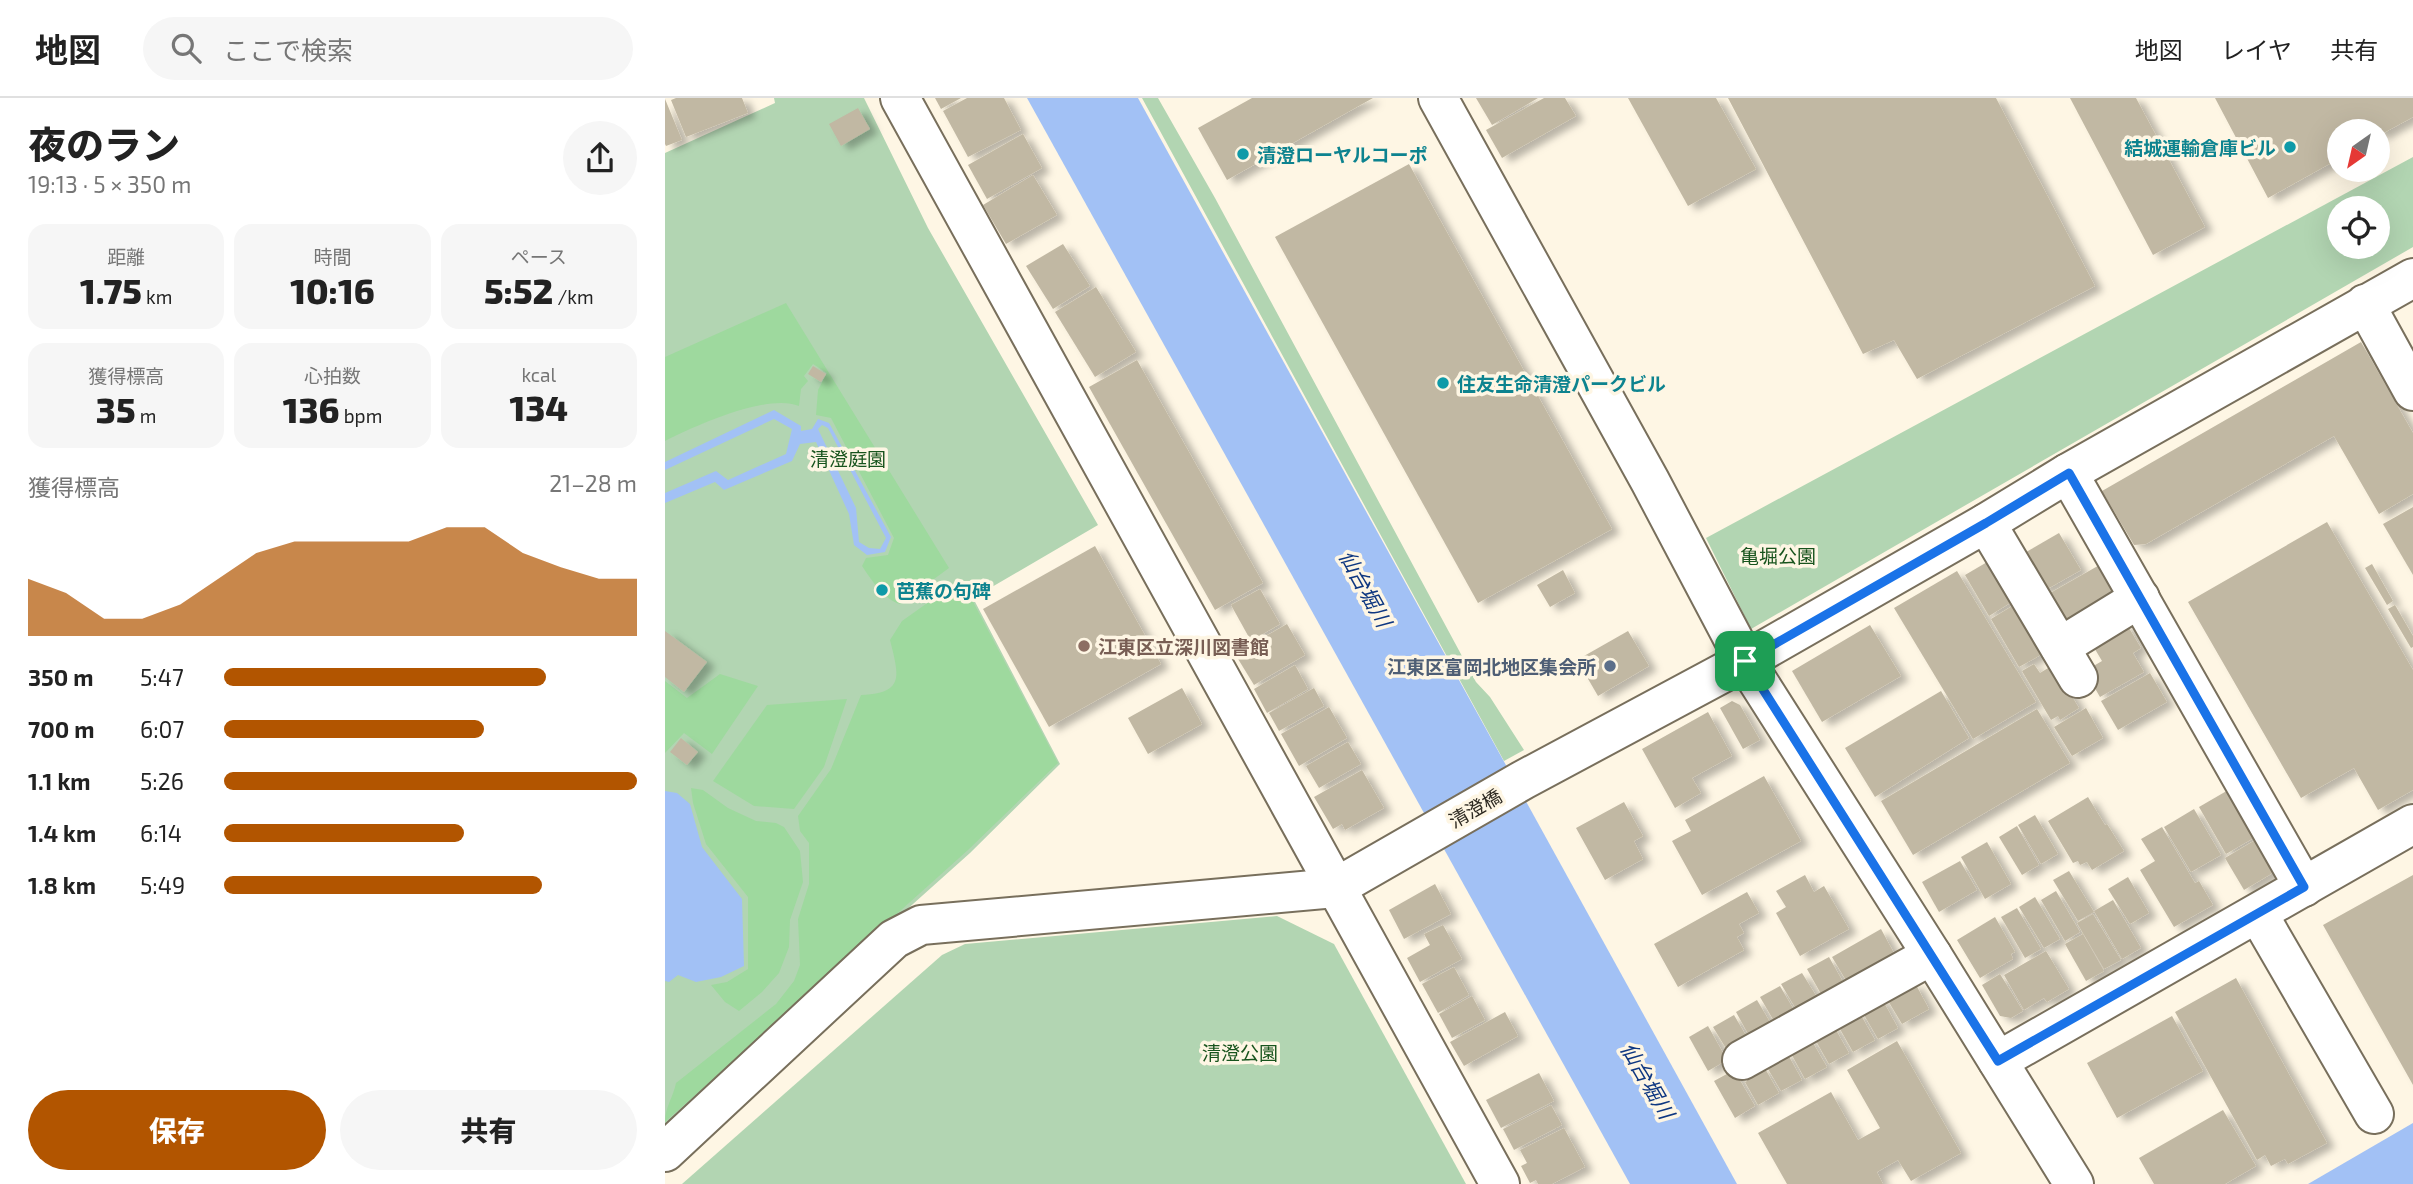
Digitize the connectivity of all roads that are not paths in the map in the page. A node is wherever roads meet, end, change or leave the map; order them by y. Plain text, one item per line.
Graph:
1 (900, 98) edge
2 (1437, 98) edge
3 (2413, 278) edge
4 (2365, 304) junction
5 (2413, 391) edge
6 (2069, 473) junction
7 (1986, 523) junction
8 (2140, 598) junction
9 (1745, 661) junction
10 (2413, 824) edge
11 (2304, 887) junction
12 (1335, 888) junction
13 (2258, 914) junction
14 (1932, 955) junction
15 (1742, 1060) dead end
16 (1998, 1061) junction
17 (2374, 1114) dead end
18 (665, 1152) edge
19 (1500, 1184) edge
20 (2074, 1184) edge

1 - 12 street
2 - 9 street
3 - 4 street, 清澄橋
4 - 5 street
4 - 6 street, 清澄橋
6 - 7 street, 清澄橋
6 - 8 street
7 - 8 street
7 - 9 street, 清澄橋
8 - 11 street
9 - 12 street, 清澄橋
9 - 14 street
10 - 11 street
11 - 13 street
12 - 18 street
12 - 19 street
13 - 16 street
13 - 17 street
14 - 15 street
14 - 16 street
16 - 20 street

